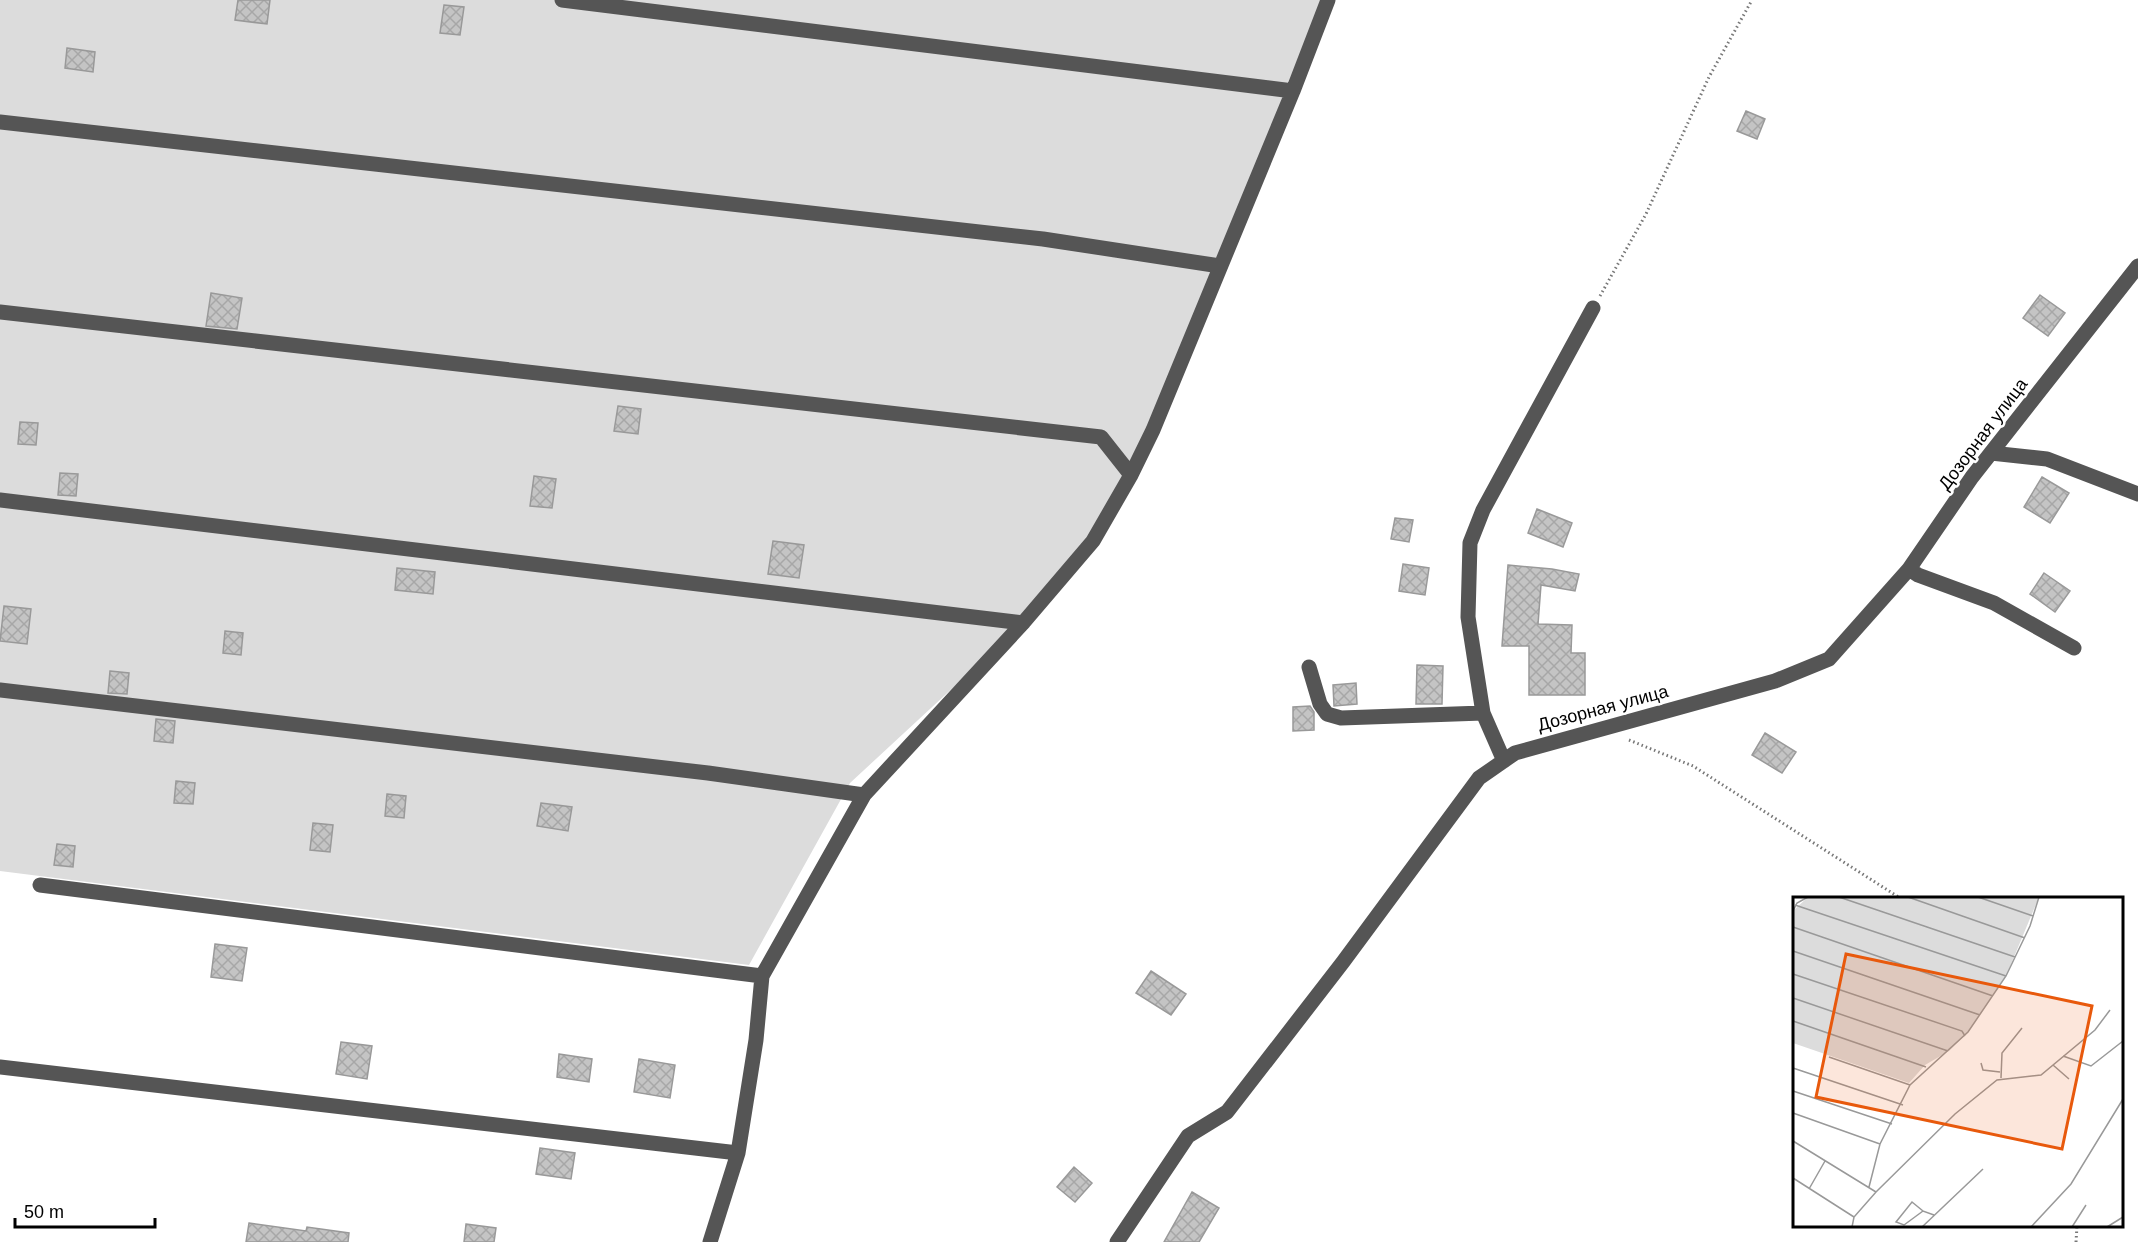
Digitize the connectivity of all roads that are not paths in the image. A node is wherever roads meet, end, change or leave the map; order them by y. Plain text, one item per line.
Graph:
1 (562, 0) edge
2 (1328, 0) edge
3 (1293, 92) junction
4 (0, 122) edge
5 (1220, 266) junction
6 (2138, 266) edge
7 (1593, 308) road end
8 (0, 312) edge
9 (1991, 453) junction
10 (1131, 474) junction
11 (2138, 494) edge
12 (0, 500) edge
13 (1910, 569) junction
14 (1023, 623) junction
15 (2074, 648) dead end
16 (1309, 667) dead end
17 (0, 690) edge
18 (1483, 713) junction
19 (1504, 761) junction
20 (864, 795) junction
21 (39, 885) dead end
22 (762, 976) junction
23 (0, 1067) edge
24 (738, 1153) junction
25 (710, 1242) edge
26 (1117, 1242) edge

1 - 3 street
2 - 3 street
3 - 5 street
4 - 5 street
5 - 10 street
6 - 9 street, Дозорная улица
7 - 18 street
8 - 10 street
9 - 11 street
9 - 13 street, Дозорная улица
10 - 14 street
12 - 14 street
13 - 15 street
13 - 19 street, Дозорная улица
14 - 20 street
16 - 18 street
17 - 20 street
18 - 19 street
19 - 26 street, Дозорная улица
20 - 22 street
21 - 22 street
22 - 24 street
23 - 24 street
24 - 25 street

